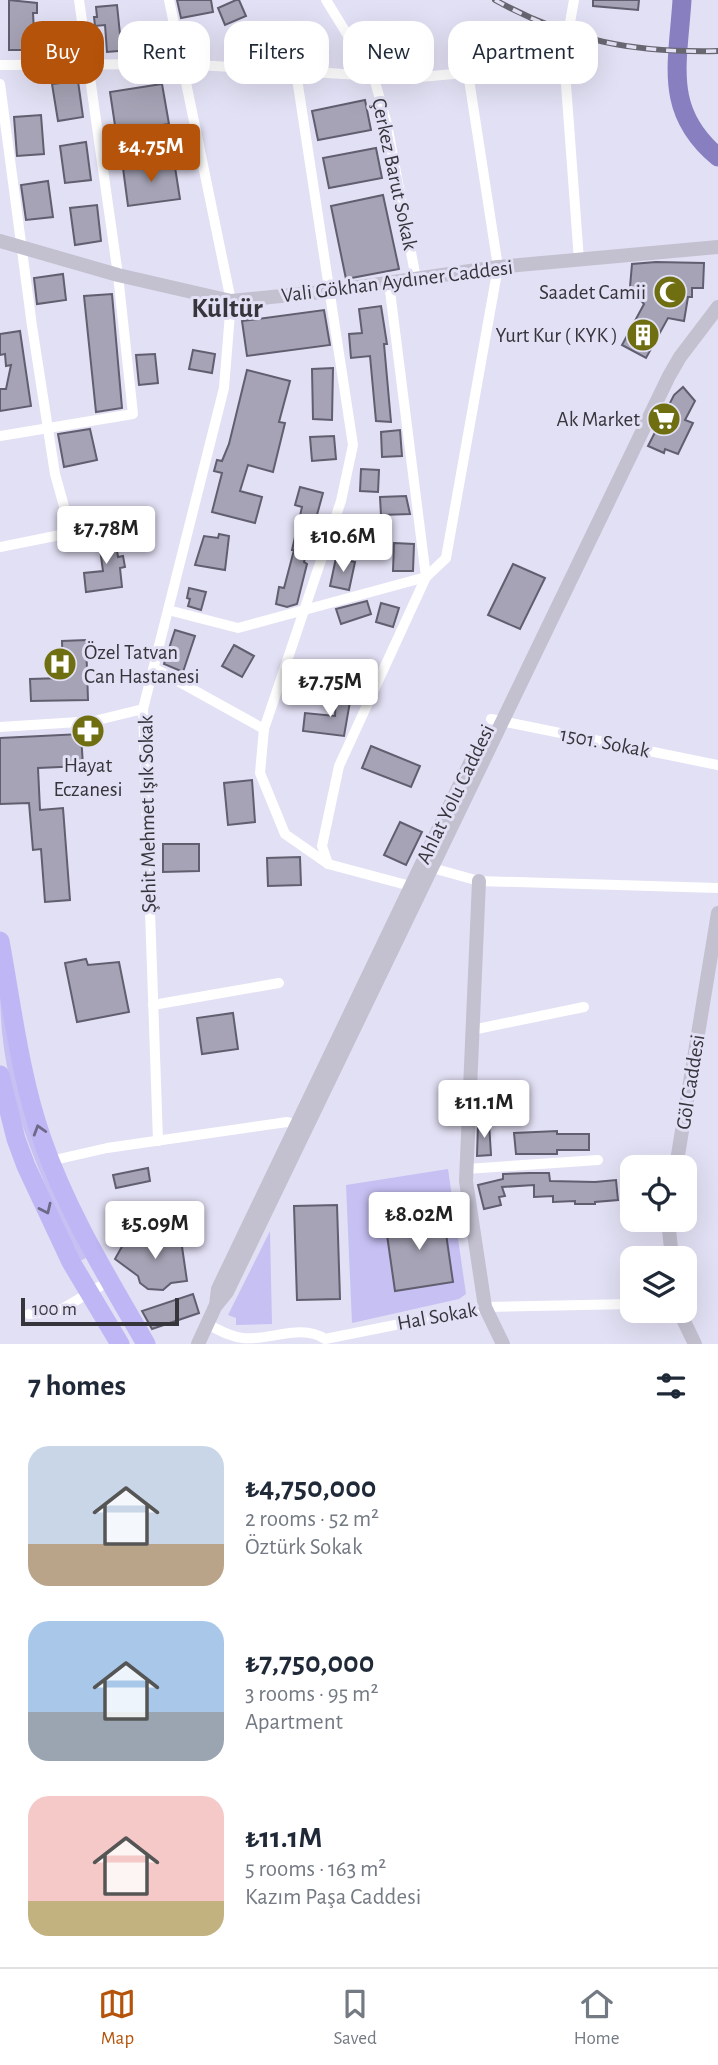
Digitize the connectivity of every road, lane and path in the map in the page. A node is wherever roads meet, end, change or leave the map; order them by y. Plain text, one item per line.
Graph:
1 (79, 0) edge
2 (169, 0) edge
3 (326, 0) edge
4 (574, 0) edge
5 (82, 21) edge
6 (173, 21) edge
7 (571, 21) edge
8 (343, 28) edge
9 (0, 65) edge
10 (21, 65) edge
11 (0, 84) edge
12 (92, 84) edge
13 (185, 84) edge
14 (298, 84) edge
15 (376, 84) edge
16 (470, 84) edge
17 (566, 84) edge
18 (0, 241) edge
19 (22, 246) junction
20 (718, 247) edge
21 (579, 260) junction
22 (498, 267) junction
23 (118, 275) junction
24 (416, 279) junction
25 (389, 283) junction
26 (331, 291) junction
27 (718, 293) edge
28 (231, 301) junction
29 (718, 307) edge
30 (48, 427) junction
31 (0, 436) edge
32 (0, 547) edge
33 (578, 551) junction
34 (426, 577) junction
35 (304, 609) junction
36 (168, 610) junction
37 (154, 668) junction
38 (143, 709) junction
39 (496, 720) junction
40 (0, 727) edge
41 (264, 729) junction
42 (718, 765) edge
43 (328, 864) junction
44 (426, 866) junction
45 (479, 881) junction
46 (416, 887) junction
47 (718, 888) edge
48 (718, 913) edge
49 (0, 941) edge
50 (20, 967) dead end
51 (0, 971) edge
52 (279, 983) dead end
53 (153, 1005) junction
54 (584, 1007) dead end
55 (472, 1030) junction
56 (0, 1075) edge
57 (301, 1127) junction
58 (158, 1141) junction
59 (678, 1155) edge
60 (598, 1160) dead end
61 (50, 1161) junction
62 (466, 1169) junction
63 (109, 1281) junction
64 (88, 1291) junction
65 (620, 1304) edge
66 (485, 1307) junction
67 (29, 1314) dead end
68 (685, 1323) edge
69 (207, 1324) junction
70 (326, 1342) edge
71 (120, 1344) edge
72 (146, 1344) edge
73 (198, 1344) edge
74 (503, 1344) edge
75 (695, 1344) edge

1 - 5 street
2 - 6 street, Şehit Mehmet Işık Sokak
3 - 8 street, Çerkez Barut Sokak
4 - 7 street
9 - 10 street
11 - 19 street
12 - 23 street
13 - 28 street, Şehit Mehmet Işık Sokak
14 - 26 street
15 - 24 street, Çerkez Barut Sokak
16 - 22 street
17 - 21 street
18 - 19 street, Vali Gökhan Aydıner Caddesi
19 - 23 street, Vali Gökhan Aydıner Caddesi
19 - 30 street
20 - 21 street, Vali Gökhan Aydıner Caddesi
21 - 22 street, Vali Gökhan Aydıner Caddesi
22 - 24 street, Vali Gökhan Aydıner Caddesi
22 - 34 street
23 - 28 street, Vali Gökhan Aydıner Caddesi
23 - 30 street
24 - 25 street, Vali Gökhan Aydıner Caddesi
25 - 26 street, Vali Gökhan Aydıner Caddesi
25 - 34 street
26 - 28 street, Vali Gökhan Aydıner Caddesi
26 - 35 street
27 - 33 street, Ahlat Yolu Caddesi
28 - 36 street, Şehit Mehmet Işık Sokak
29 - 33 street, Ahlat Yolu Caddesi
30 - 31 street
30 - 32 street
33 - 39 street, Ahlat Yolu Caddesi
34 - 35 street
34 - 43 street
35 - 36 street
35 - 41 street
36 - 37 street, Şehit Mehmet Işık Sokak
37 - 38 street, Şehit Mehmet Işık Sokak
37 - 41 street
38 - 40 street
38 - 53 street, Şehit Mehmet Işık Sokak
39 - 42 street, 1501. Sokak
39 - 44 street, Ahlat Yolu Caddesi
41 - 43 street
43 - 46 street
44 - 45 street
44 - 46 street, Ahlat Yolu Caddesi
45 - 47 street
45 - 55 street
46 - 57 street, Ahlat Yolu Caddesi
48 - 59 street, Göl Caddesi
61 -> 49 highway
50 - 51 street
52 - 53 street
53 - 58 street, Şehit Mehmet Işık Sokak
54 - 55 street
55 - 62 street
56 -> 64 highway
57 - 58 street
57 - 69 street, Ahlat Yolu Caddesi
58 - 61 street
60 - 62 street
61 - 63 highway
62 - 66 street
63 - 64 street
63 - 72 highway
64 - 67 street
64 - 71 highway
65 - 66 street, Hal Sokak
66 - 70 street, Hal Sokak
66 - 74 street
68 - 75 street
69 - 70 street, Hal Sokak
69 - 73 street, Ahlat Yolu Caddesi

